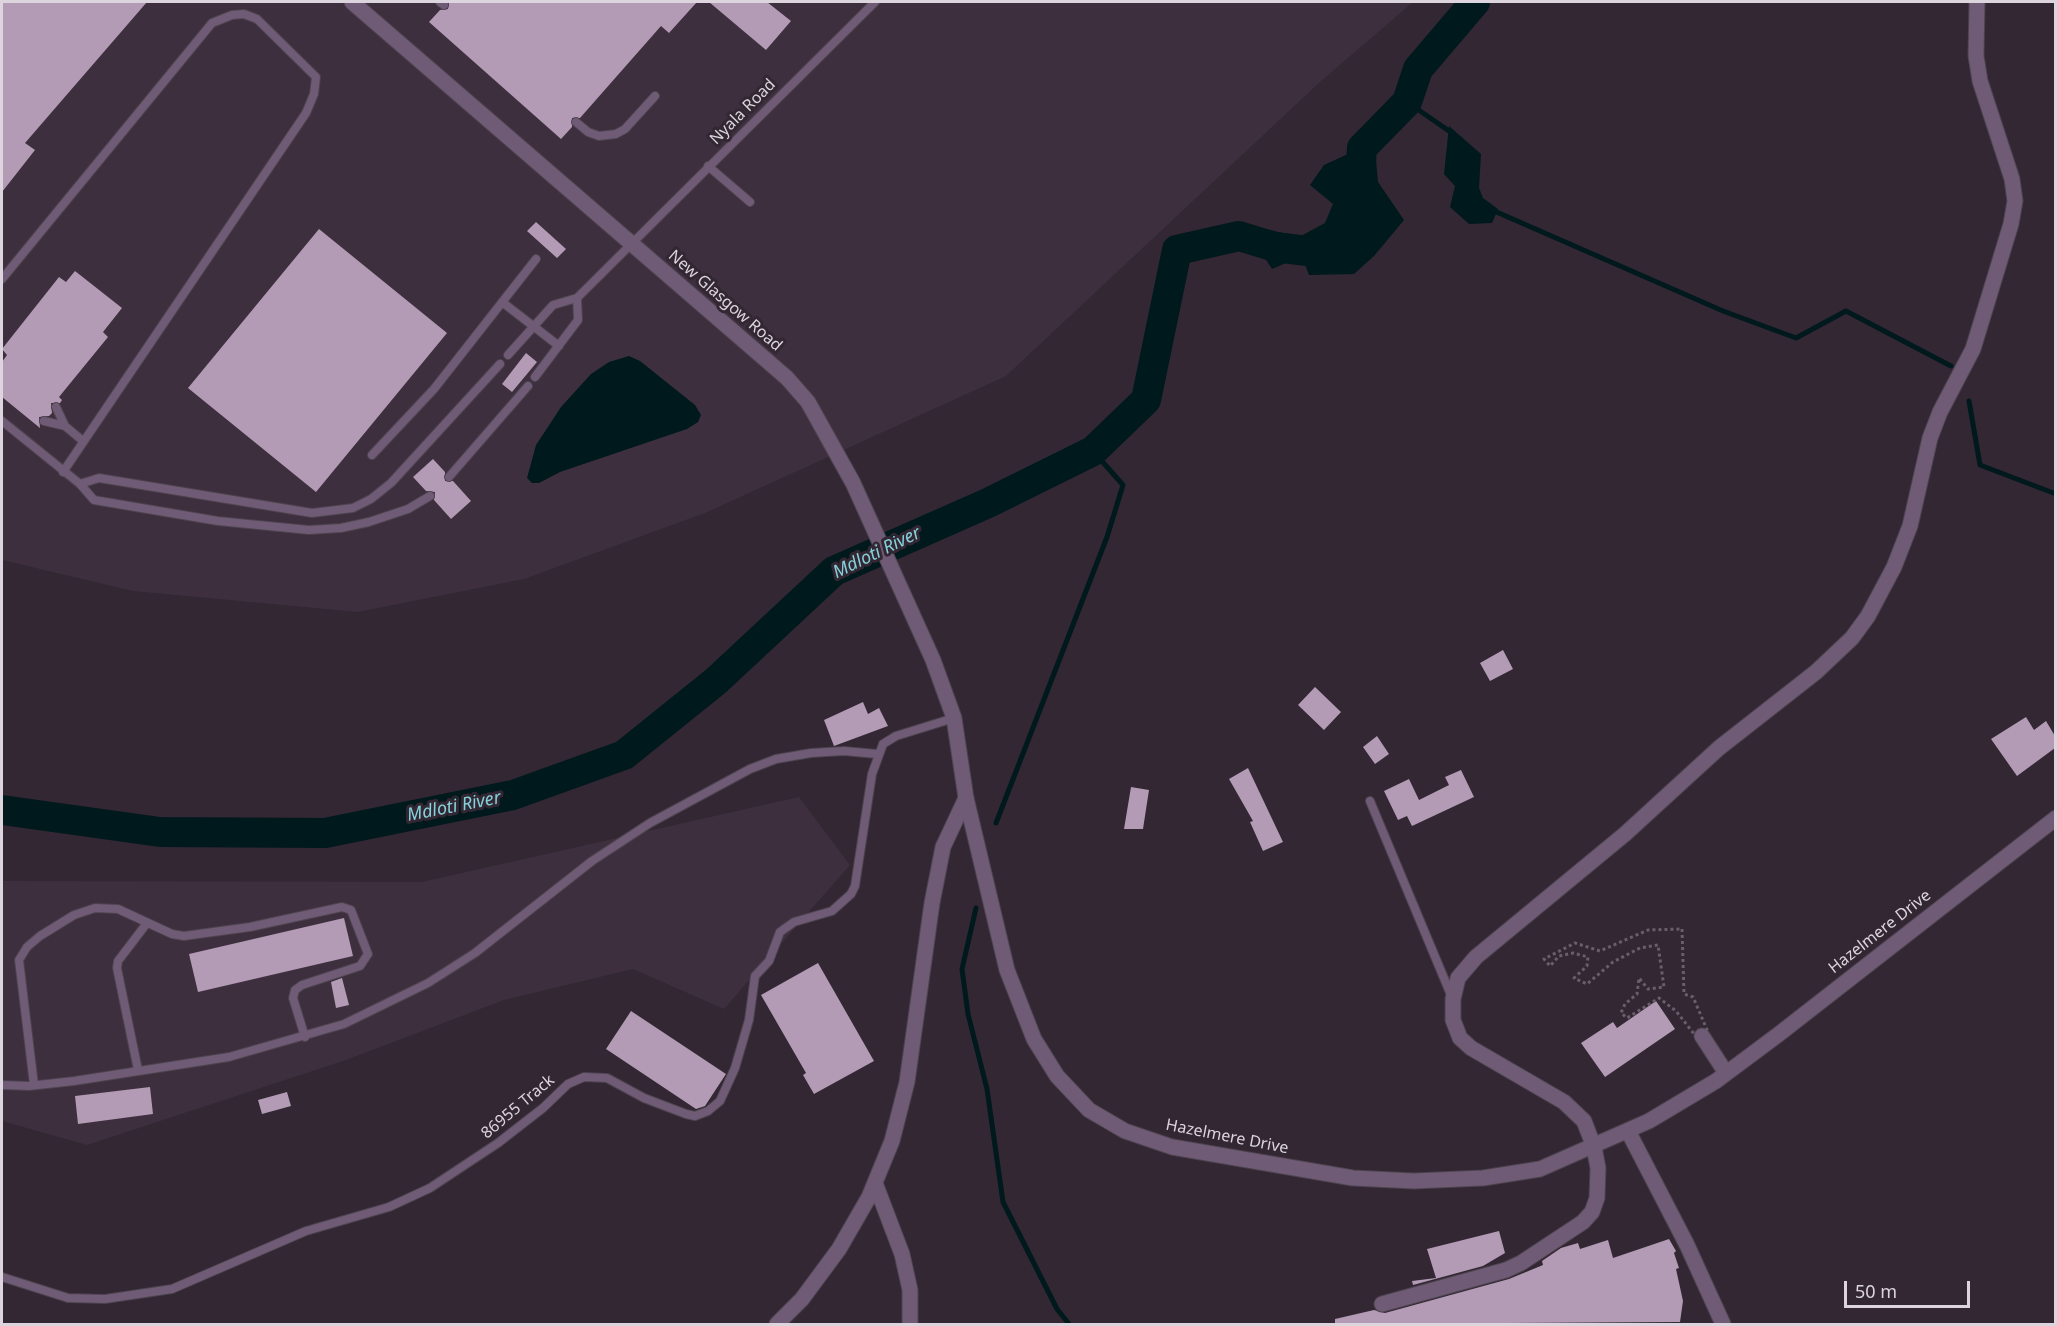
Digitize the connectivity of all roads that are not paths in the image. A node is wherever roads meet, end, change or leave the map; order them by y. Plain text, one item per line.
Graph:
1 (352, 2) edge
2 (875, 2) edge
3 (1977, 2) edge
4 (655, 96) dead end
5 (576, 122) dead end
6 (708, 166) junction
7 (750, 202) dead end
8 (631, 243) junction
9 (536, 260) dead end
10 (2, 279) edge
11 (577, 298) junction
12 (502, 302) junction
13 (533, 326) junction
14 (559, 346) junction
15 (508, 355) dead end
16 (500, 364) dead end
17 (535, 377) dead end
18 (528, 386) dead end
19 (57, 407) dead end
20 (2, 421) edge
21 (44, 421) dead end
22 (65, 426) junction
23 (83, 441) junction
24 (372, 455) dead end
25 (63, 472) junction
26 (449, 477) dead end
27 (80, 484) junction
28 (430, 496) dead end
29 (954, 718) junction
30 (877, 754) junction
31 (966, 798) junction
32 (1370, 801) dead end
33 (2055, 818) edge
34 (147, 923) junction
35 (1453, 999) junction
36 (1702, 1036) road end
37 (305, 1037) junction
38 (138, 1070) junction
39 (1726, 1073) junction
40 (2, 1085) edge
41 (34, 1085) junction
42 (1628, 1131) junction
43 (1594, 1147) junction
44 (875, 1183) junction
45 (2, 1276) edge
46 (1382, 1304) dead end
47 (777, 1324) edge
48 (910, 1324) edge
49 (1723, 1324) edge

1 - 8 street, New Glasgow Road
2 - 6 lane, Nyala Road
3 - 35 street
4 - 5 lane
6 - 7 lane
6 - 8 lane, Nyala Road
8 - 11 lane, Nyala Road
8 - 29 street, New Glasgow Road
9 - 12 lane
10 - 23 lane
11 - 13 lane
11 - 14 lane
12 - 13 lane
12 - 24 lane
13 - 14 lane
13 - 15 lane
14 - 17 lane
16 - 27 lane
18 - 26 lane
19 - 22 lane
20 - 25 lane
21 - 22 lane
22 - 23 lane
23 - 25 lane
25 - 27 lane
27 - 28 lane
29 - 30 lane
29 - 31 street, Hazelmere Drive
30 - 37 lane
30 - 45 lane, 86955 Track
31 - 43 street, Hazelmere Drive
31 - 44 street
32 - 35 lane
33 - 39 street, Hazelmere Drive
34 - 37 lane
34 - 38 lane
34 - 41 lane
35 - 43 street
36 - 39 street
37 - 38 lane
38 - 41 lane
39 - 42 street, Hazelmere Drive
40 - 41 lane
42 - 43 street, Hazelmere Drive
42 - 49 street
43 - 46 street
44 - 47 street
44 - 48 street

